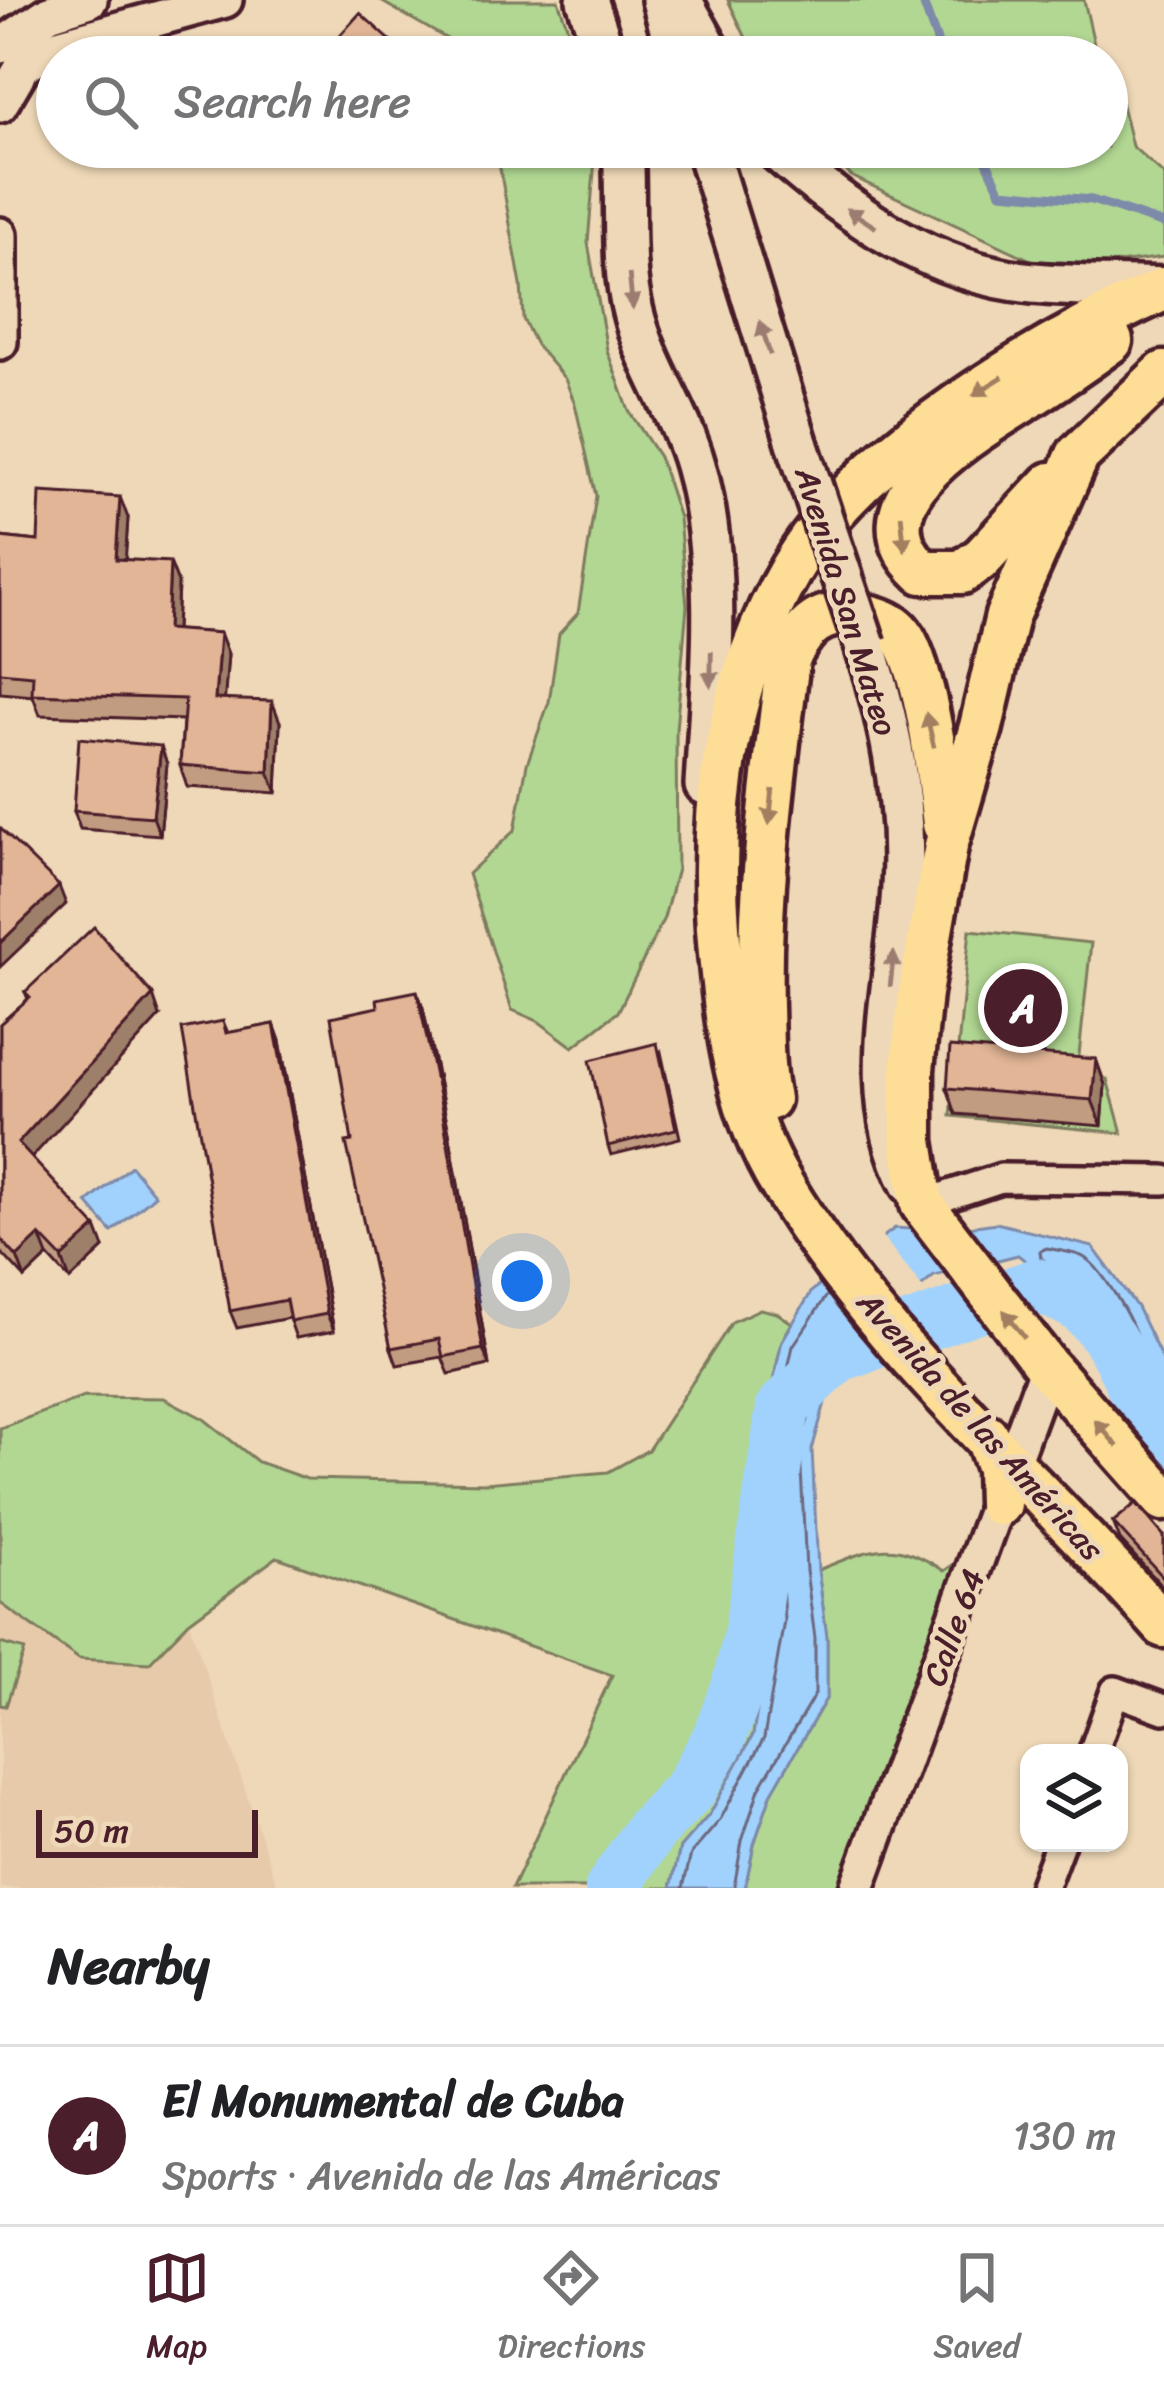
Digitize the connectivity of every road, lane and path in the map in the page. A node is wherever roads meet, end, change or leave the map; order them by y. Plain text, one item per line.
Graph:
1 (90, 0) edge
2 (225, 0) edge
3 (587, 0) edge
4 (662, 0) edge
5 (681, 0) edge
6 (94, 36) edge
7 (599, 36) edge
8 (672, 36) edge
9 (701, 36) edge
10 (0, 46) edge
11 (36, 58) edge
12 (0, 105) edge
13 (624, 168) edge
14 (712, 168) edge
15 (797, 168) edge
16 (0, 235) edge
17 (1164, 289) edge
18 (0, 342) edge
19 (1164, 373) edge
20 (1078, 455) junction
21 (946, 846) junction
22 (746, 1107) junction
23 (1164, 1180) edge
24 (922, 1204) junction
25 (795, 1205) junction
26 (1048, 1366) junction
27 (1000, 1449) junction
28 (1046, 1498) junction
29 (1164, 1499) edge
30 (999, 1504) junction
31 (1164, 1626) edge
32 (1164, 1709) edge
33 (1096, 1744) edge
34 (1057, 1852) edge
35 (857, 1888) edge
36 (1043, 1888) edge

1 - 10 street
2 - 6 street
3 - 7 main road
4 - 8 main road
5 - 9 main road
11 - 12 street
13 -> 22 main road
24 -> 14 main road, Avenida San Mateo, bridge
17 -> 15 main road
16 - 18 street
17 -> 20 main road
17 -> 22 main road, Avenida de las Américas
19 - 20 main road
20 - 21 main road
21 - 24 main road
21 -> 25 main road
22 - 25 main road, Avenida de las Américas
23 - 24 street
26 -> 24 main road
25 - 27 main road, Avenida de las Américas
26 - 27 street
29 -> 26 main road
27 - 28 main road, Avenida de las Américas
27 - 30 main road
28 - 30 main road
28 - 31 main road, Avenida de las Américas
30 - 35 street, Calle 64
32 - 33 street
34 - 36 street

